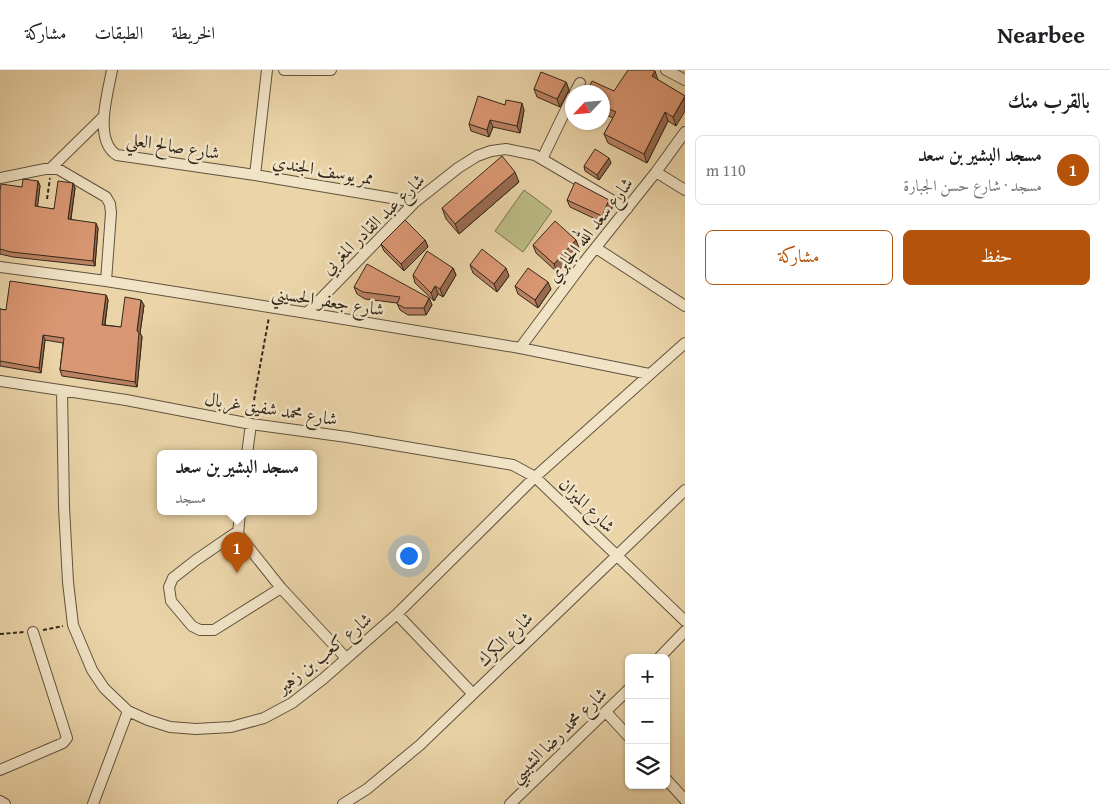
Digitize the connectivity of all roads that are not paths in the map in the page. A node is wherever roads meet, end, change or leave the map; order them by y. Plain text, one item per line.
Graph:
1 (112, 70) edge
2 (267, 70) edge
3 (284, 70) edge
4 (331, 70) edge
5 (666, 70) edge
6 (685, 80) edge
7 (565, 112) edge
8 (104, 116) junction
9 (685, 132) edge
10 (542, 159) junction
11 (51, 168) junction
12 (656, 172) junction
13 (255, 174) junction
14 (0, 178) edge
15 (685, 190) edge
16 (415, 202) junction
17 (627, 209) junction
18 (596, 248) junction
19 (0, 267) edge
20 (106, 281) junction
21 (685, 306) edge
22 (307, 313) junction
23 (685, 343) edge
24 (520, 348) junction
25 (649, 374) junction
26 (0, 381) edge
27 (62, 390) junction
28 (251, 424) junction
29 (248, 450) edge
30 (535, 477) junction
31 (685, 490) edge
32 (240, 515) edge
33 (237, 532) junction
34 (616, 556) junction
35 (281, 588) junction
36 (397, 614) junction
37 (685, 621) edge
38 (685, 631) edge
39 (32, 632) dead end
40 (663, 654) edge
41 (346, 658) junction
42 (472, 693) junction
43 (625, 693) edge
44 (128, 711) junction
45 (606, 712) junction
46 (625, 733) edge
47 (0, 770) edge
48 (670, 783) edge
49 (685, 800) edge
50 (0, 801) edge
51 (515, 802) edge
52 (5, 804) edge
53 (93, 804) edge
54 (343, 804) edge

1 - 8 street, شارع صالح العلي
2 - 13 street
3 - 4 street
5 - 6 street
7 - 10 street
8 - 11 street
8 - 13 street, شارع صالح العلي
9 - 12 street, شارع سعد الله الجابري
10 - 16 street, شارع عبد القادر المغربي
10 - 17 street, شارع عبد القادر المغربي
11 - 14 street
11 - 20 street
12 - 15 street
12 - 17 street, شارع سعد الله الجابري
13 - 16 street, ممر يوسف الجندي
16 - 22 street, شارع عبد القادر المغربي
17 - 18 street, شارع سعد الله الجابري
18 - 21 street
18 - 24 street, شارع سعد الله الجابري
19 - 20 street, شارع جعفر الحسيني
20 - 22 street, شارع جعفر الحسيني
22 - 24 street, شارع جعفر الحسيني
23 - 25 street, شارع كعب بن زهير
24 - 25 street, شارع جعفر الحسيني
25 - 30 street, شارع كعب بن زهير
26 - 27 street, شارع محمد شفيق غربال
27 - 28 street, شارع محمد شفيق غربال
27 - 44 street, شارع كعب بن زهير
28 - 29 street
28 - 30 street, شارع محمد شفيق غربال
30 - 34 street, شارع الميزان
30 - 36 street, شارع كعب بن زهير
31 - 34 street, شارع الكرك
32 - 33 street
33 - 35 street
33 - 35 street
34 - 37 street
34 - 42 street, شارع الكرك
35 - 41 street
36 - 41 street, شارع كعب بن زهير
36 - 42 street
38 - 40 street
39 - 47 street
41 - 44 street, شارع كعب بن زهير
42 - 54 street, شارع الكرك
43 - 45 street, شارع محمد رضا الشبيبي
44 - 53 street
45 - 46 street
45 - 51 street, شارع محمد رضا الشبيبي
48 - 49 street
50 - 52 street

